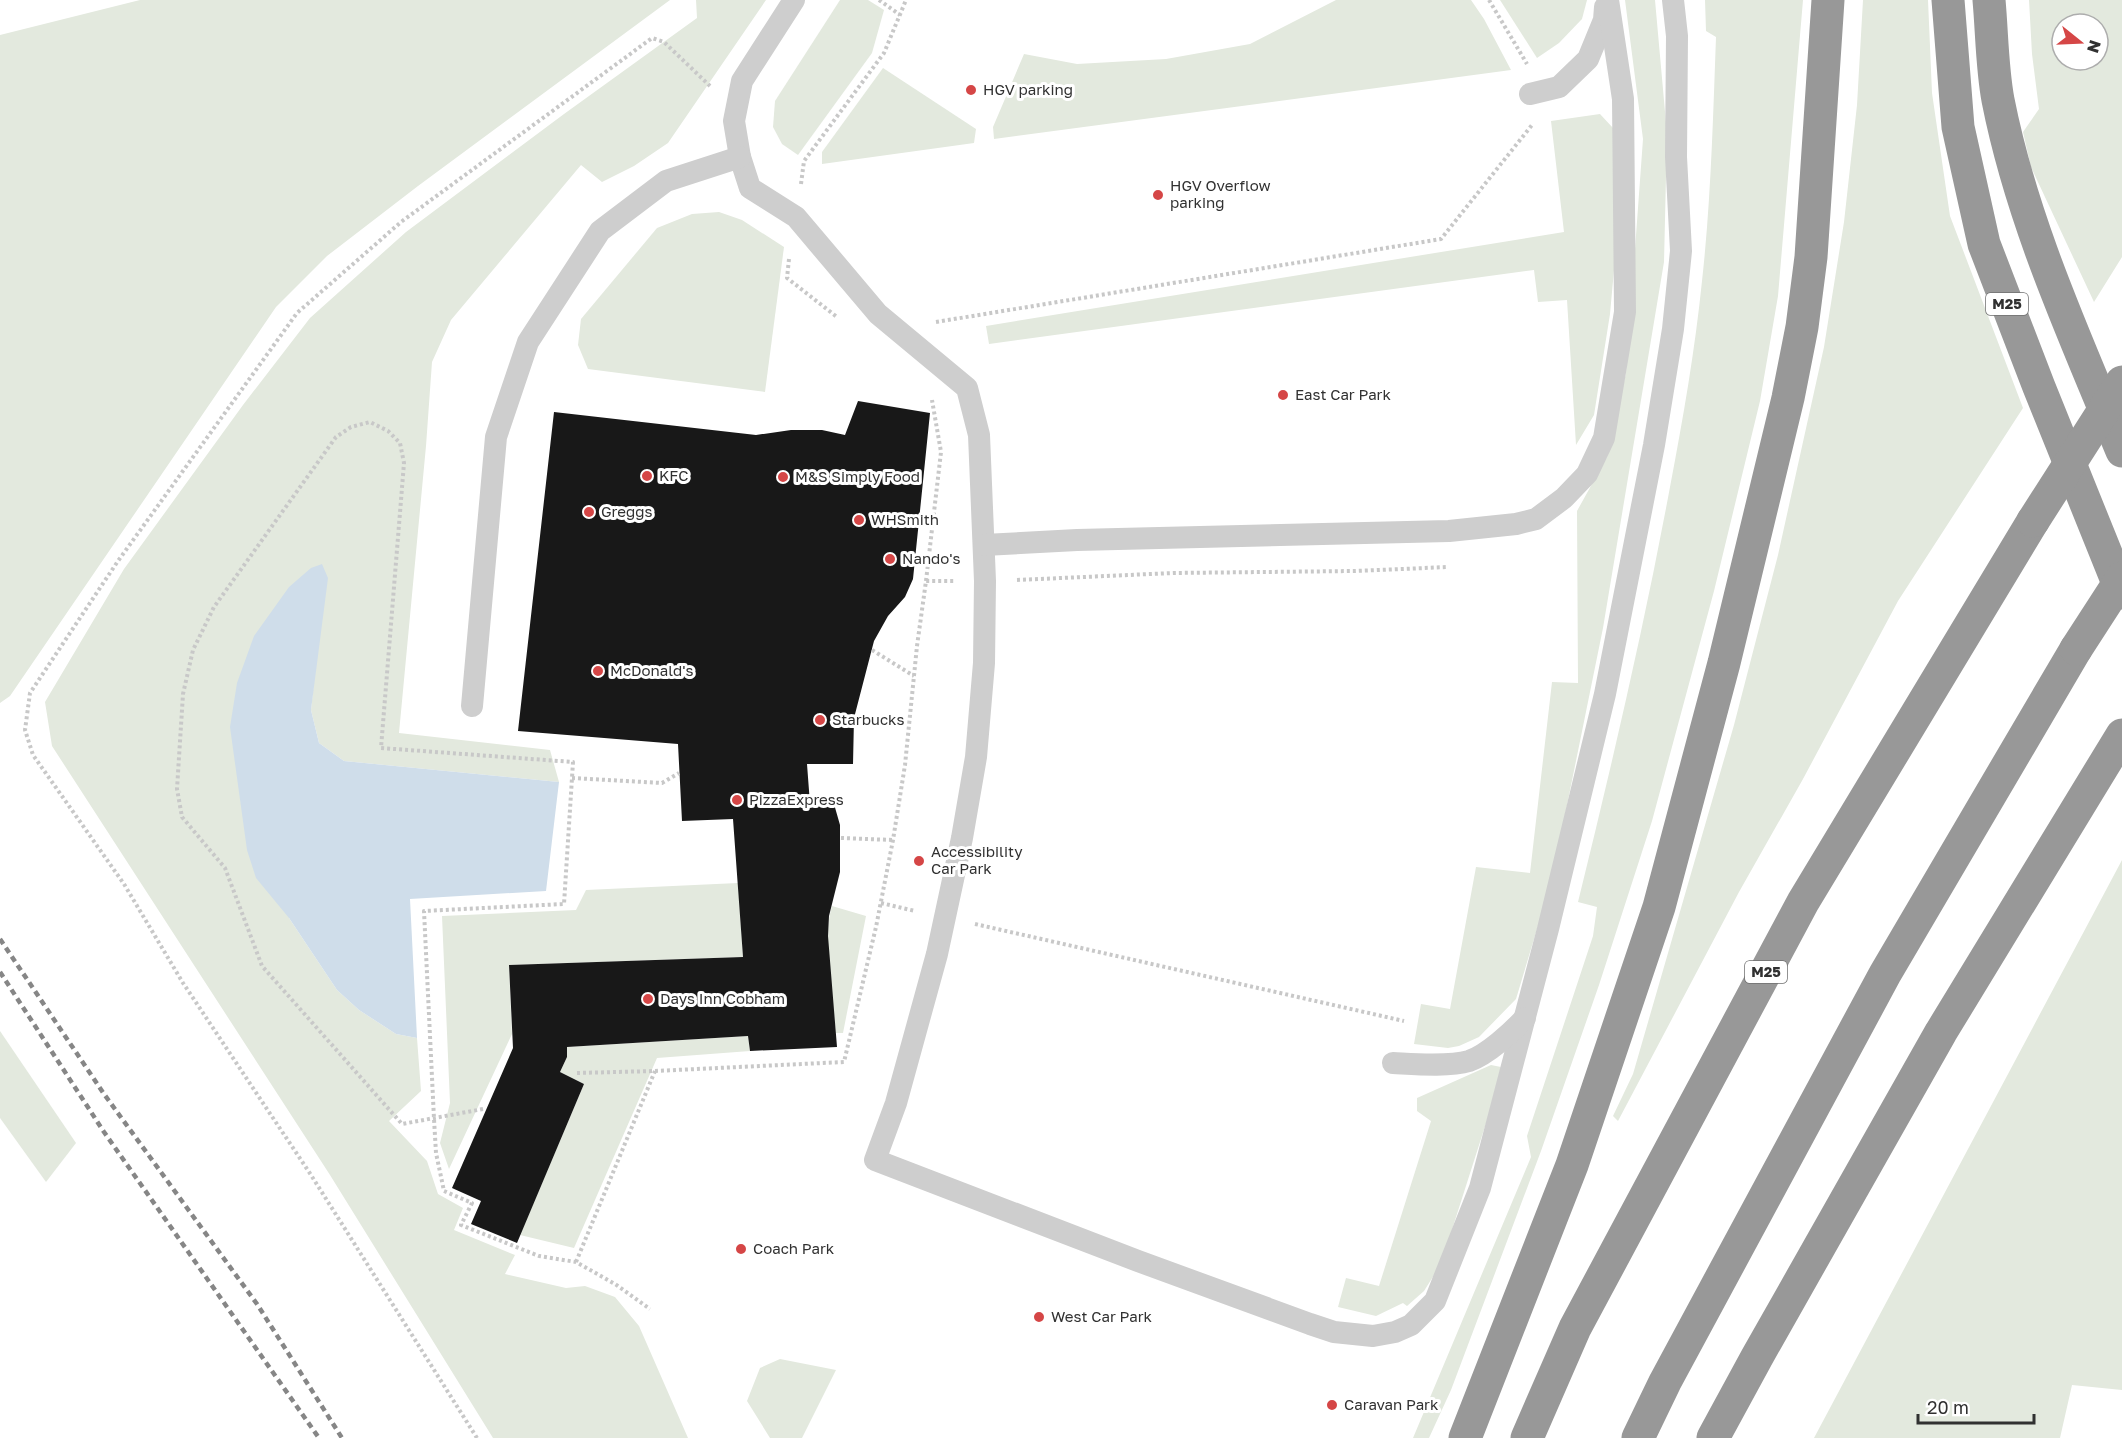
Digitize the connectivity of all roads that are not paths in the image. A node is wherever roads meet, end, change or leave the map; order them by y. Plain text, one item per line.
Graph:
1 (794, 0) edge
2 (1607, 0) edge
3 (1673, 0) edge
4 (1828, 0) edge
5 (1948, 0) edge
6 (1989, 0) edge
7 (1530, 94) road end
8 (740, 157) junction
9 (2122, 382) edge
10 (2122, 452) edge
11 (984, 545) junction
12 (2122, 578) edge
13 (2122, 593) edge
14 (472, 706) dead end
15 (2122, 735) edge
16 (1526, 1017) junction
17 (1393, 1063) dead end
18 (1465, 1438) edge
19 (1527, 1438) edge
20 (1638, 1438) edge
21 (1713, 1438) edge

1 - 8 lane
2 - 7 lane
2 - 11 lane
3 - 16 lane
4 - 18 highway
5 - 13 highway, M25
6 - 10 highway
8 - 11 lane
8 - 14 lane
9 - 19 highway, M25, bridge
11 - 16 lane
12 - 20 highway, bridge
15 - 21 highway
16 - 17 lane

